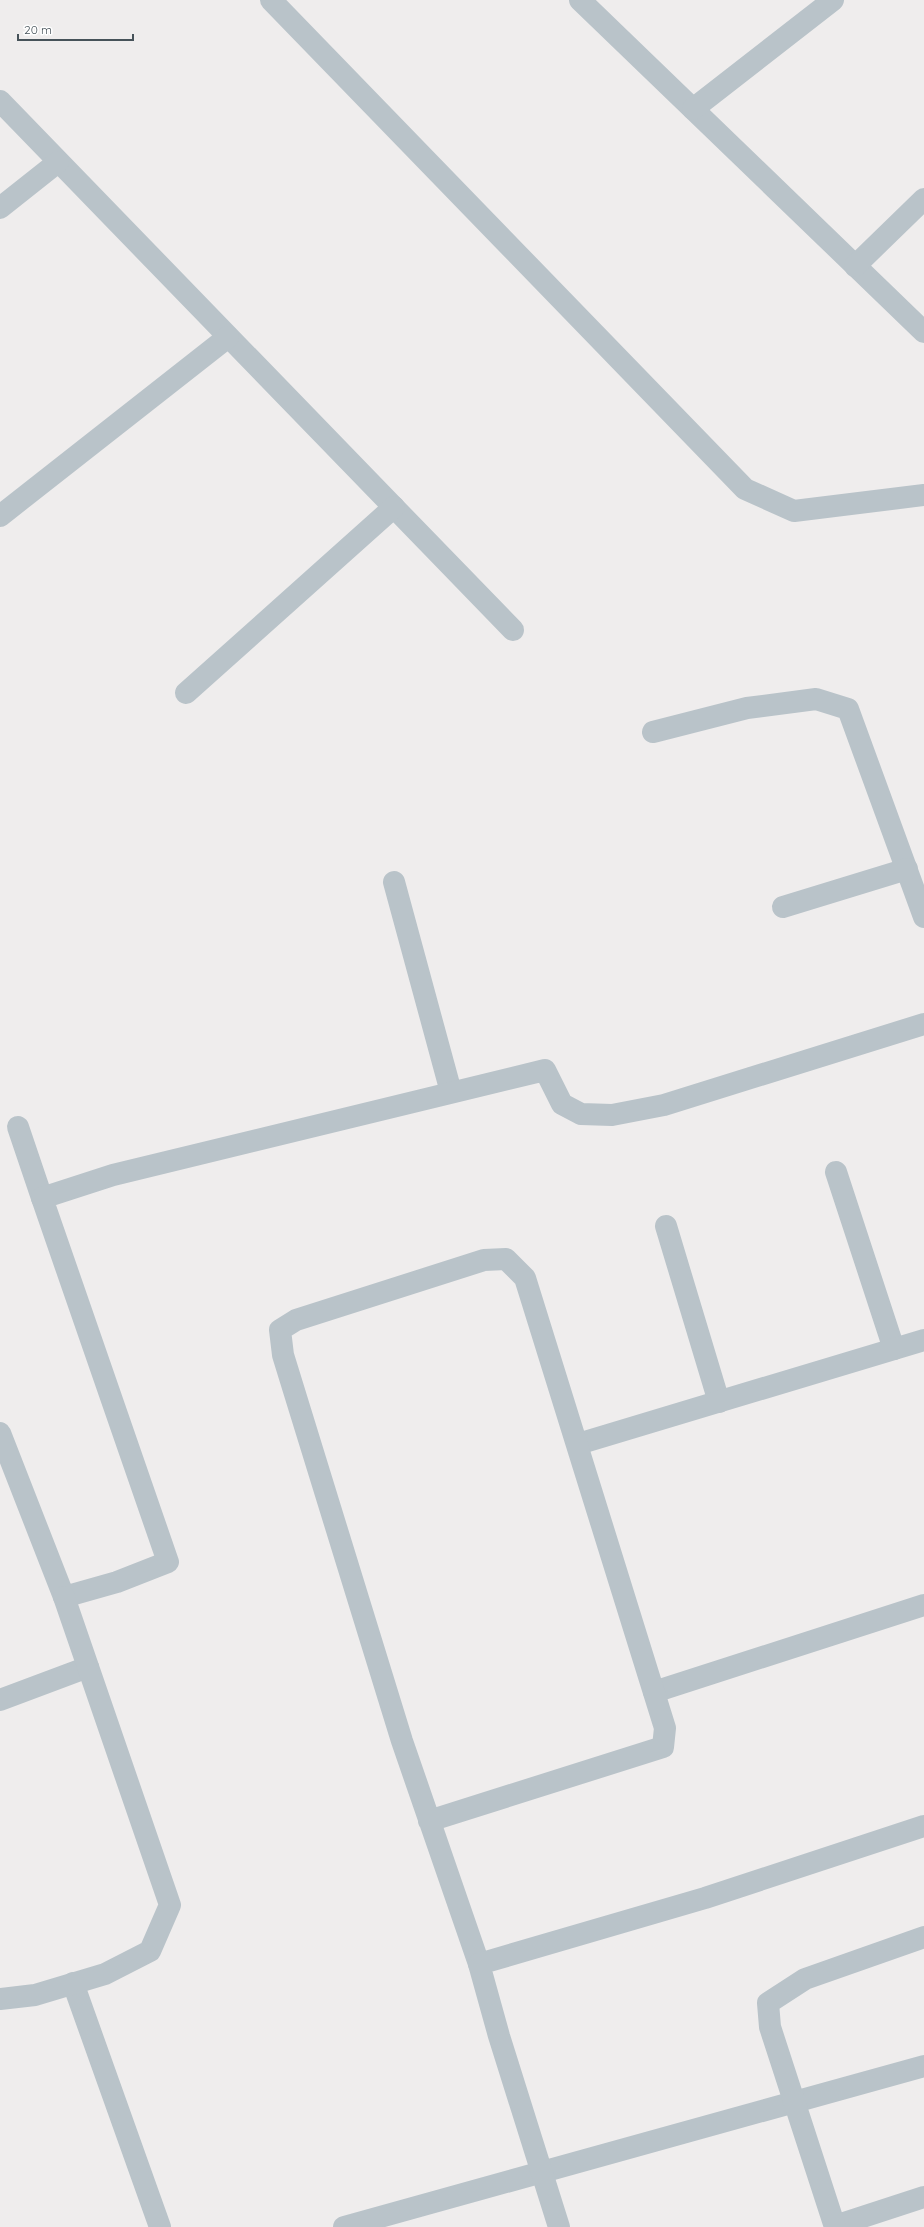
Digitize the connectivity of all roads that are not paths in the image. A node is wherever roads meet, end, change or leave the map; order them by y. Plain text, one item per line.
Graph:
1 (272, 0) edge
2 (580, 0) edge
3 (833, 0) edge
4 (0, 101) edge
5 (693, 109) junction
6 (58, 162) junction
7 (924, 199) edge
8 (0, 208) edge
9 (855, 266) junction
10 (924, 332) edge
11 (228, 337) junction
12 (924, 494) edge
13 (394, 507) junction
14 (0, 516) edge
15 (512, 630) dead end
16 (186, 693) dead end
17 (653, 732) dead end
18 (907, 870) junction
19 (394, 882) dead end
20 (783, 907) dead end
21 (924, 917) edge
22 (924, 1024) edge
23 (451, 1092) junction
24 (18, 1127) dead end
25 (836, 1172) dead end
26 (42, 1198) junction
27 (666, 1226) dead end
28 (924, 1340) edge
29 (894, 1349) junction
30 (719, 1402) junction
31 (0, 1433) edge
32 (578, 1444) junction
33 (64, 1598) junction
34 (924, 1605) edge
35 (88, 1666) junction
36 (654, 1692) junction
37 (0, 1700) edge
38 (429, 1822) junction
39 (924, 1826) edge
40 (924, 1937) edge
41 (479, 1964) junction
42 (73, 1983) junction
43 (0, 1999) edge
44 (924, 2066) edge
45 (794, 2102) junction
46 (541, 2172) junction
47 (924, 2197) edge
48 (160, 2227) edge
49 (344, 2227) edge
50 (559, 2227) edge
51 (835, 2227) edge

1 - 12 street
2 - 5 street
3 - 5 street
4 - 6 street
5 - 9 street
6 - 8 street
6 - 11 street
7 - 9 street
9 - 10 street
11 - 13 street
11 - 14 street
13 - 15 street
13 - 16 street
17 - 18 street
18 - 20 street
18 - 21 street
19 - 23 street
22 - 23 street
23 - 26 street
24 - 26 street
25 - 29 street
26 - 33 street
27 - 30 street
28 - 29 street
29 - 30 street
30 - 32 street
31 - 33 street
32 - 36 street
32 - 38 street
33 - 35 street
34 - 36 street
35 - 37 street
35 - 42 street
36 - 38 street
38 - 41 street
39 - 41 street
40 - 45 street
41 - 46 street
42 - 43 street
42 - 48 street
44 - 45 street
45 - 46 street
45 - 51 street
46 - 49 street
46 - 50 street
47 - 51 street

